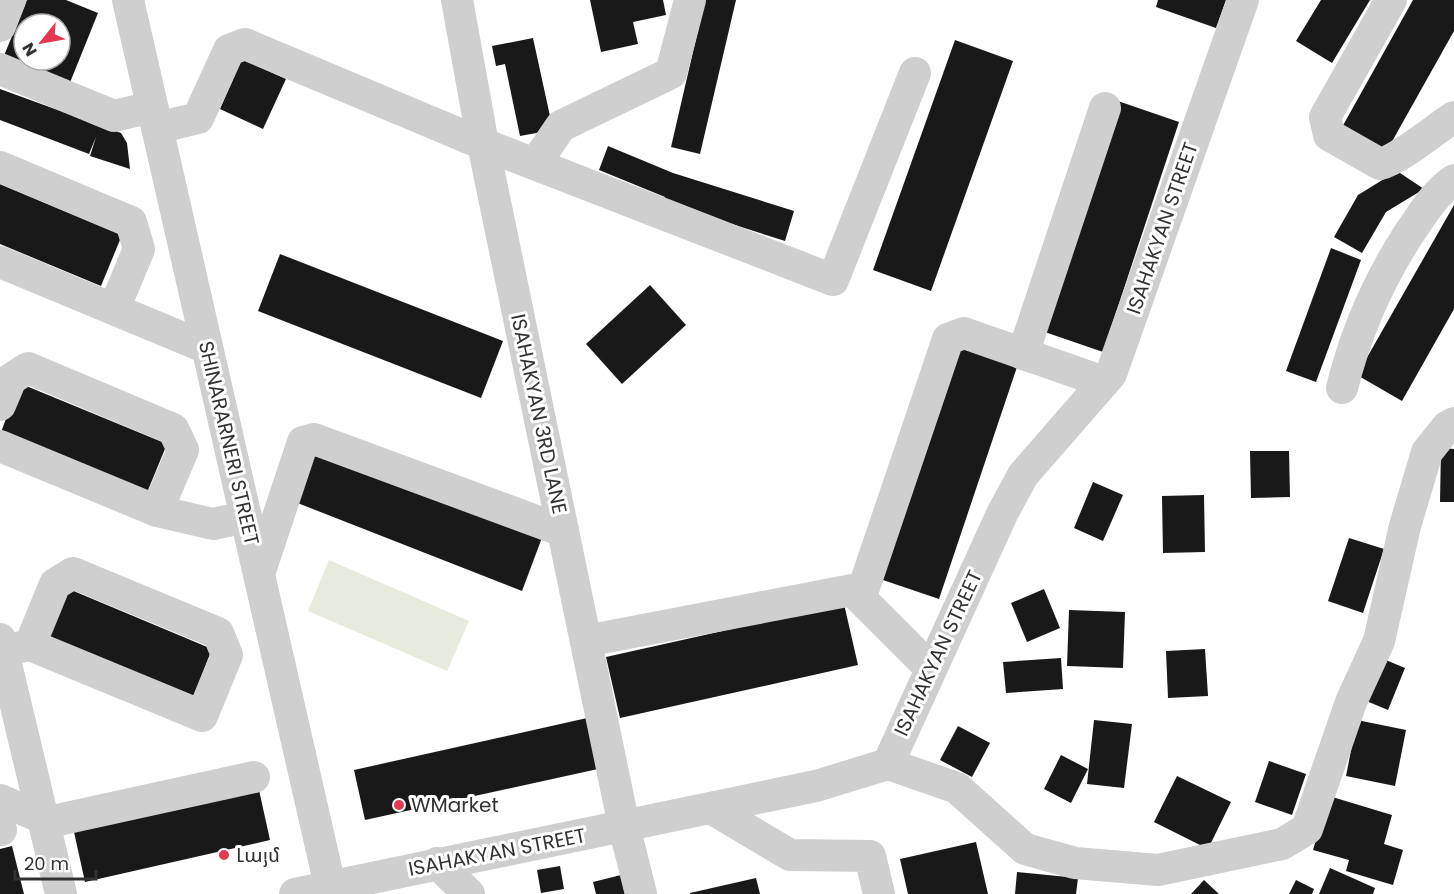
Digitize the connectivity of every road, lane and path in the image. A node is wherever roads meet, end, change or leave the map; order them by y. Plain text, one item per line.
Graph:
1 (10, 0) edge
2 (128, 0) edge
3 (457, 0) edge
4 (690, 0) edge
5 (1243, 0) edge
6 (1391, 0) edge
7 (0, 26) edge
8 (0, 69) edge
9 (915, 73) dead end
10 (1104, 108) dead end
11 (155, 117) junction
12 (1454, 117) edge
13 (483, 144) junction
14 (535, 164) junction
15 (0, 167) edge
16 (1454, 180) edge
17 (0, 262) edge
18 (114, 309) junction
19 (207, 348) junction
20 (1023, 354) junction
21 (1104, 382) junction
22 (1342, 387) dead end
23 (0, 405) edge
24 (1454, 423) edge
25 (0, 446) edge
26 (157, 511) junction
27 (246, 517) junction
28 (563, 531) junction
29 (259, 574) junction
30 (861, 596) junction
31 (586, 641) junction
32 (11, 645) edge
33 (931, 669) junction
34 (888, 764) junction
35 (254, 777) dead end
36 (711, 808) junction
37 (0, 820) edge
38 (44, 821) junction
39 (624, 826) junction
40 (437, 863) junction
41 (1152, 882) edge
42 (330, 886) junction
43 (61, 894) edge
44 (295, 894) edge
45 (469, 894) edge
46 (640, 894) edge
47 (879, 894) edge

1 - 7 street
2 - 11 street, SHINARARNERI STREET
3 - 13 street, ISAHAKYAN 3RD LANE
4 - 14 street
5 - 21 street, ISAHAKYAN STREET
6 - 12 street
8 - 11 street
9 - 14 street
10 - 20 street
11 - 13 street
11 - 19 street, SHINARARNERI STREET
13 - 14 street
13 - 28 street, ISAHAKYAN 3RD LANE
15 - 18 street
16 - 22 street
17 - 18 street
18 - 19 street
19 - 27 street, SHINARARNERI STREET
20 - 21 street
20 - 30 street
21 - 33 street, ISAHAKYAN STREET
23 - 26 street
24 - 41 street
25 - 26 street
26 - 27 street
27 - 29 street, SHINARARNERI STREET
28 - 29 street
28 - 31 street, ISAHAKYAN 3RD LANE
29 - 42 street, SHINARARNERI STREET
30 - 31 street
30 - 33 street
31 - 39 street, ISAHAKYAN 3RD LANE
32 - 32 street
32 - 38 street
33 - 34 street, ISAHAKYAN STREET
34 - 36 street, ISAHAKYAN STREET
34 - 41 street
35 - 38 street
36 - 39 street, ISAHAKYAN STREET
36 - 47 street
37 - 38 street
38 - 43 street
39 - 40 street, ISAHAKYAN STREET
39 - 46 street, ISAHAKYAN 3RD LANE
40 - 42 street, ISAHAKYAN STREET
40 - 45 street
42 - 44 street, ISAHAKYAN STREET

